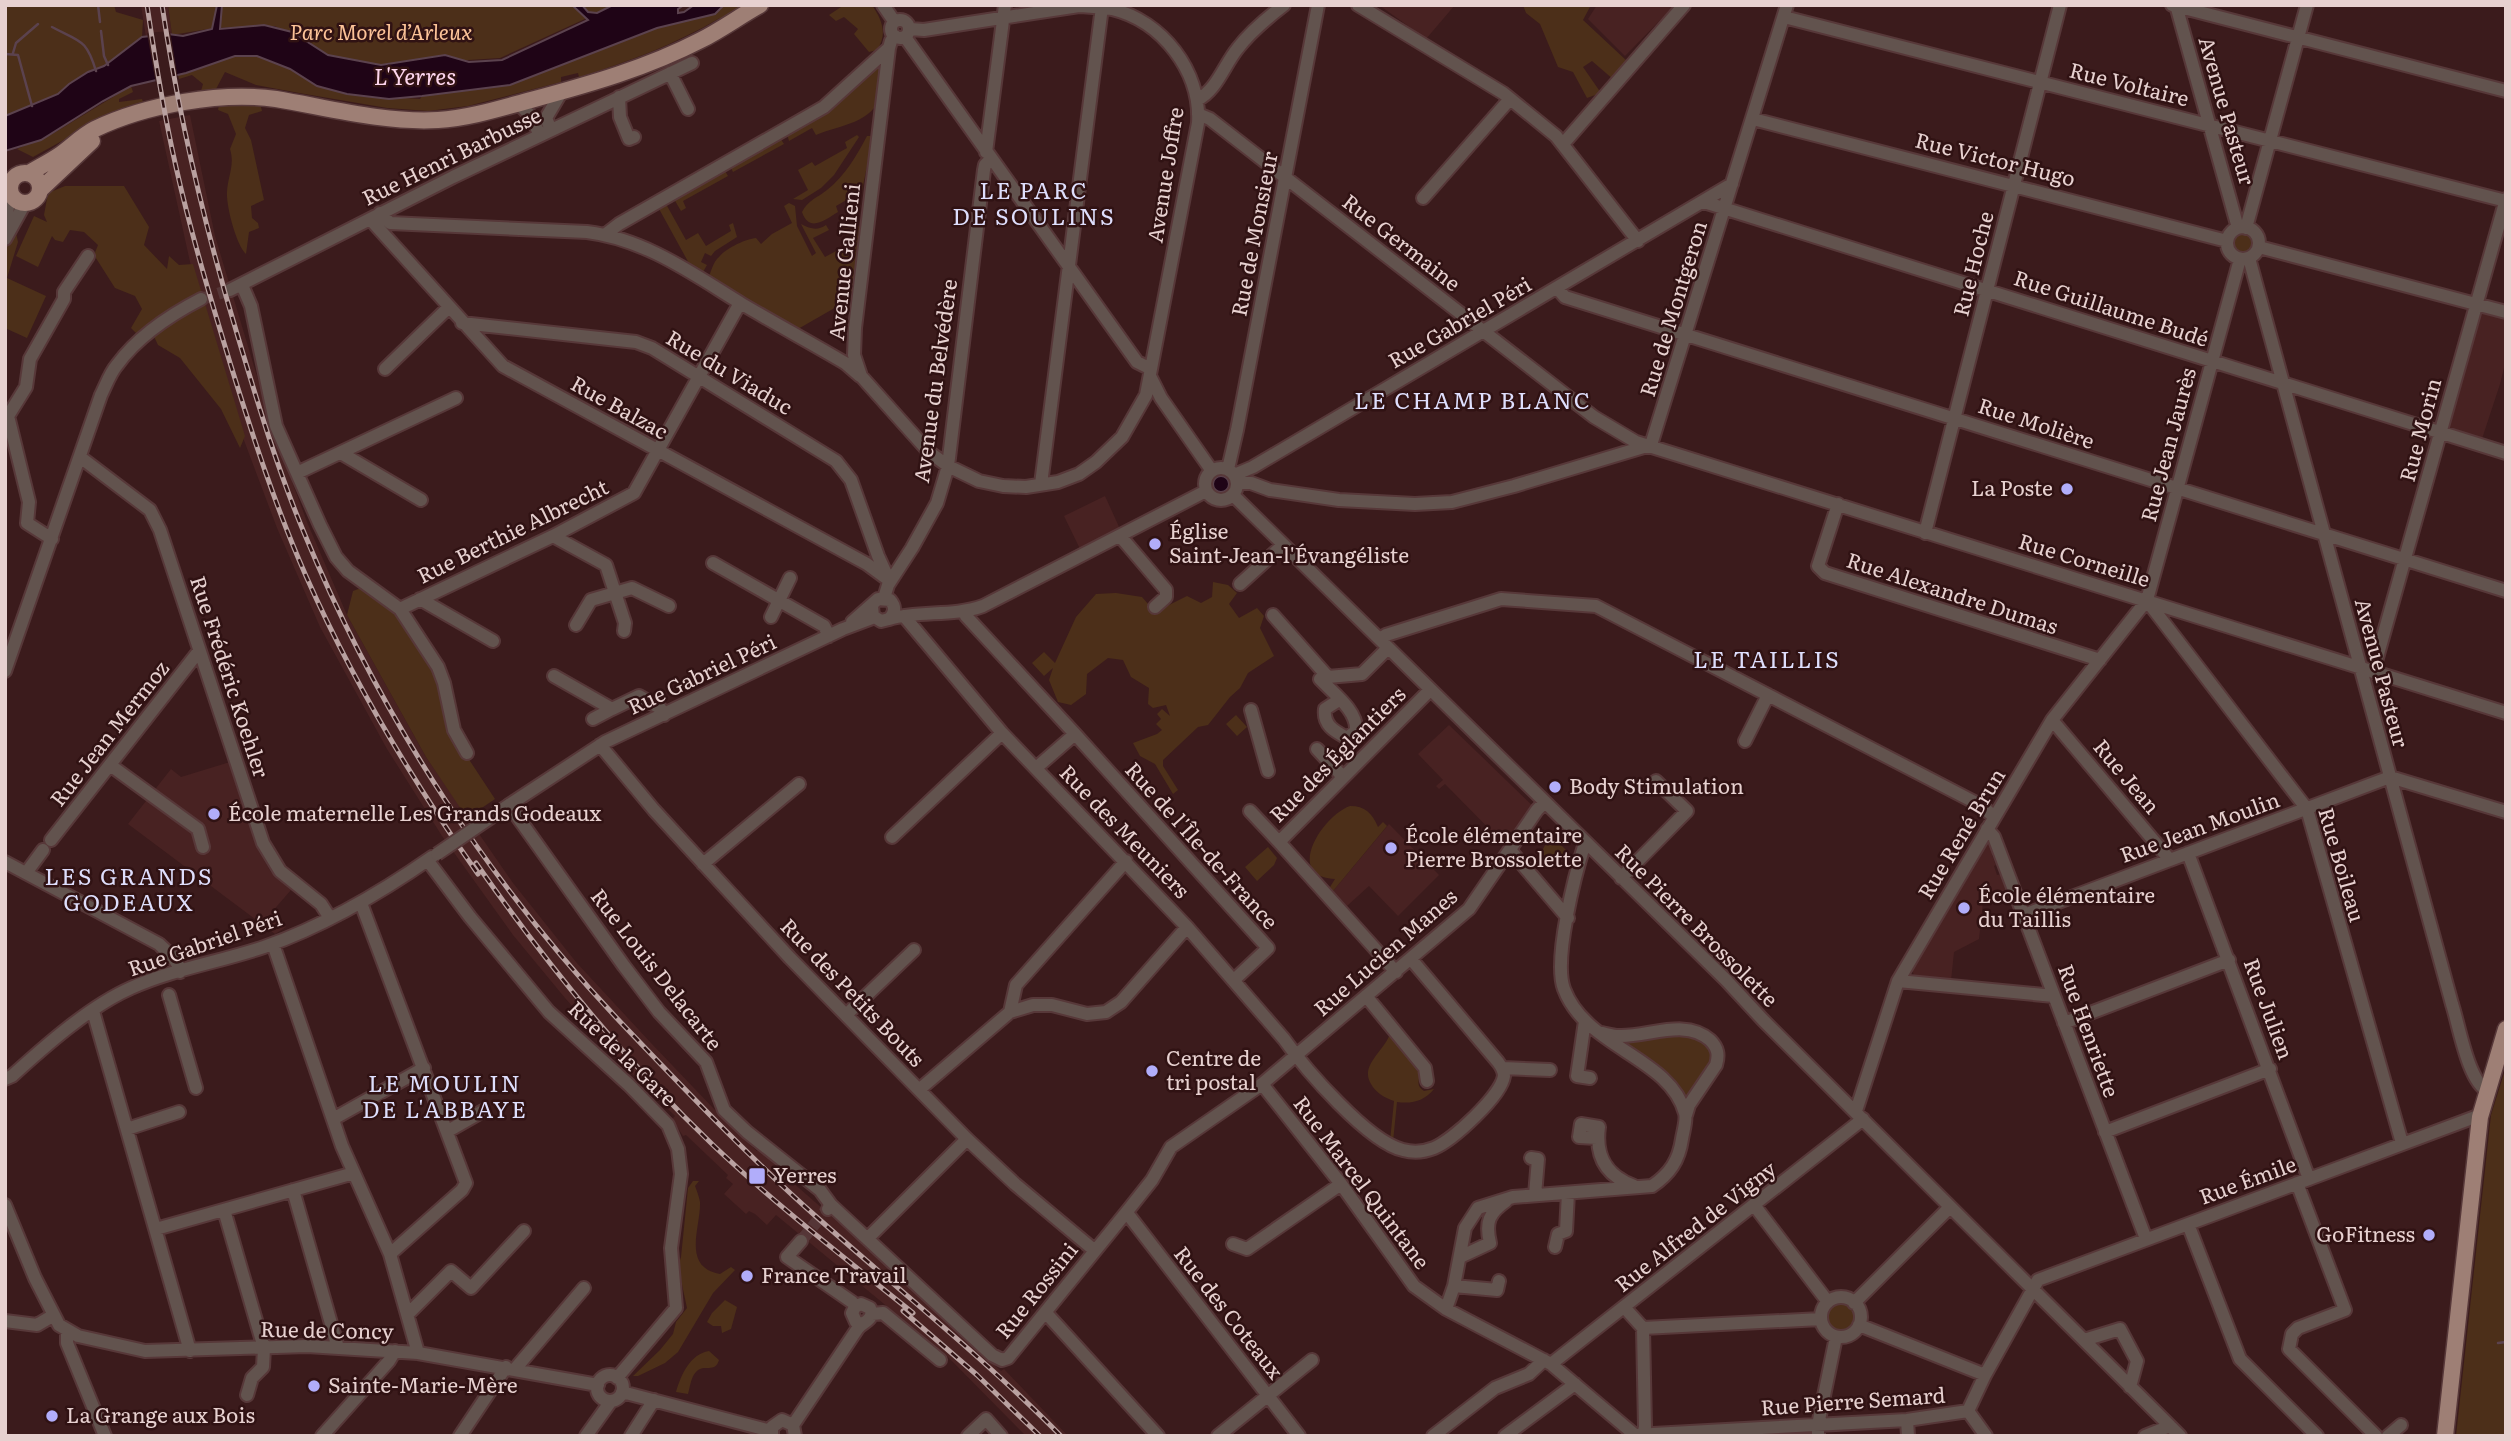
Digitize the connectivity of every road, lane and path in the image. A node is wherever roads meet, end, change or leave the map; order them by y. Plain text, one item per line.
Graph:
1 (883, 5) edge
2 (1284, 5) edge
3 (1318, 5) edge
4 (1358, 5) edge
5 (1684, 5) edge
6 (2060, 5) edge
7 (2307, 5) edge
8 (2175, 6) edge
9 (756, 7) edge
10 (1102, 7) junction
11 (1785, 11) edge
12 (1005, 12) edge
13 (900, 38) junction
14 (2298, 38) junction
15 (692, 63) dead end
16 (670, 73) junction
17 (2041, 82) junction
18 (562, 91) junction
19 (2506, 91) edge
20 (619, 97) junction
21 (1510, 99) junction
22 (1197, 100) junction
23 (517, 103) junction
24 (688, 108) dead end
25 (1198, 114) junction
26 (125, 118) junction
27 (1753, 119) junction
28 (2209, 125) junction
29 (545, 132) junction
30 (634, 137) dead end
31 (2271, 141) junction
32 (1563, 144) junction
33 (989, 156) junction
34 (1285, 177) junction
35 (17, 184) edge
36 (1732, 184) junction
37 (2014, 185) junction
38 (1423, 198) dead end
39 (2506, 200) edge
40 (1704, 202) junction
41 (1725, 208) junction
42 (375, 216) junction
43 (5, 220) edge
44 (2242, 228) junction
45 (606, 234) junction
46 (5, 239) edge
47 (1638, 241) junction
48 (2227, 242) junction
49 (2259, 247) junction
50 (88, 256) dead end
51 (2245, 259) junction
52 (1069, 268) junction
53 (1557, 288) junction
54 (1988, 291) junction
55 (201, 299) tunnel mouth
56 (740, 303) junction
57 (2475, 304) junction
58 (449, 308) junction
59 (2506, 312) edge
60 (463, 323) junction
61 (1484, 331) junction
62 (1686, 334) junction
63 (2211, 361) junction
64 (385, 369) dead end
65 (1151, 374) junction
66 (861, 376) junction
67 (699, 377) junction
68 (2281, 382) junction
69 (1146, 395) junction
70 (456, 398) dead end
71 (1161, 398) junction
72 (1954, 418) junction
73 (2437, 432) junction
74 (1651, 445) junction
75 (657, 451) junction
76 (341, 453) junction
77 (2506, 453) edge
78 (80, 457) junction
79 (948, 466) junction
80 (1212, 471) junction
81 (297, 473) junction
82 (1233, 480) junction
83 (1041, 484) junction
84 (2177, 488) junction
85 (1206, 491) junction
86 (421, 500) dead end
87 (1838, 504) junction
88 (1926, 533) junction
89 (2323, 534) junction
90 (553, 536) junction
91 (1121, 537) junction
92 (52, 539) junction
93 (1283, 545) junction
94 (2405, 560) junction
95 (713, 563) dead end
96 (790, 578) dead end
97 (890, 581) junction
98 (1240, 584) dead end
99 (2506, 591) edge
100 (615, 592) junction
101 (420, 599) junction
102 (780, 599) junction
103 (2147, 600) junction
104 (889, 602) junction
105 (669, 606) dead end
106 (1155, 607) dead end
107 (400, 609) junction
108 (873, 612) junction
109 (964, 612) junction
110 (909, 614) junction
111 (1273, 615) dead end
112 (771, 617) dead end
113 (889, 619) junction
114 (576, 625) dead end
115 (624, 631) dead end
116 (829, 636) junction
117 (493, 641) dead end
118 (1384, 644) junction
119 (199, 651) junction
120 (2100, 660) junction
121 (2360, 668) junction
122 (5, 671) edge
123 (2374, 672) junction
124 (554, 676) dead end
125 (1328, 677) junction
126 (1430, 690) junction
127 (1768, 695) junction
128 (1339, 700) dead end
129 (612, 709) junction
130 (1251, 710) dead end
131 (2506, 713) edge
132 (664, 715) junction
133 (593, 719) dead end
134 (2052, 720) junction
135 (1002, 733) junction
136 (1075, 734) junction
137 (1745, 741) dead end
138 (600, 745) junction
139 (1317, 749) dead end
140 (467, 753) dead end
141 (110, 765) junction
142 (1036, 768) junction
143 (1268, 771) dead end
144 (1343, 777) junction
145 (2390, 777) junction
146 (1656, 781) dead end
147 (799, 784) dead end
148 (1544, 803) junction
149 (509, 805) junction
150 (2307, 809) junction
151 (1250, 810) dead end
152 (2506, 812) edge
153 (1994, 817) junction
154 (1991, 833) junction
155 (892, 837) dead end
156 (1279, 842) junction
157 (1585, 843) junction
158 (203, 847) dead end
159 (1510, 850) junction
160 (2188, 853) junction
161 (432, 857) junction
162 (2169, 860) junction
163 (1126, 861) junction
164 (5, 862) edge
165 (704, 864) junction
166 (26, 873) junction
167 (1621, 878) junction
168 (361, 903) junction
169 (2024, 915) junction
170 (330, 918) junction
171 (1568, 918) junction
172 (1187, 927) junction
173 (273, 944) junction
174 (914, 950) dead end
175 (1411, 959) junction
176 (2230, 960) junction
177 (180, 972) junction
178 (1396, 972) junction
179 (1234, 980) junction
180 (1898, 981) junction
181 (166, 986) junction
182 (1366, 996) junction
183 (2054, 996) junction
184 (93, 1011) junction
185 (1010, 1012) junction
186 (846, 1015) junction
187 (1585, 1021) junction
188 (2064, 1023) junction
189 (2506, 1028) edge
190 (1598, 1033) junction
191 (1296, 1056) junction
192 (424, 1068) junction
193 (1503, 1068) junction
194 (2270, 1069) junction
195 (1550, 1070) dead end
196 (1590, 1078) dead end
197 (7, 1079) edge
198 (1427, 1081) dead end
199 (1262, 1084) junction
200 (196, 1088) dead end
201 (920, 1089) junction
202 (2488, 1091) junction
203 (483, 1111) dead end
204 (179, 1112) dead end
205 (1686, 1115) junction
206 (1860, 1115) junction
207 (2480, 1117) junction
208 (333, 1119) junction
209 (127, 1129) junction
210 (448, 1130) junction
211 (2105, 1132) junction
212 (1597, 1138) dead end
213 (967, 1139) junction
214 (2402, 1143) junction
215 (1531, 1158) dead end
216 (354, 1173) junction
217 (2303, 1181) junction
218 (1341, 1184) junction
219 (1638, 1188) junction
220 (293, 1190) junction
221 (1568, 1193) junction
222 (1535, 1195) junction
223 (1513, 1197) junction
224 (5, 1205) edge
225 (1754, 1205) junction
226 (829, 1207) joint
227 (1950, 1207) junction
228 (224, 1210) junction
229 (1127, 1213) junction
230 (2188, 1224) junction
231 (156, 1229) junction
232 (524, 1231) dead end
233 (869, 1238) junction
234 (2146, 1239) junction
235 (801, 1241) tunnel mouth
236 (1233, 1244) dead end
237 (1555, 1247) dead end
238 (1094, 1250) junction
239 (390, 1254) junction
240 (1460, 1257) junction
241 (1499, 1281) dead end
242 (1454, 1286) junction
243 (2032, 1288) junction
244 (584, 1289) dead end
245 (1828, 1302) junction
246 (1854, 1303) junction
247 (1625, 1307) junction
248 (1446, 1309) junction
249 (1046, 1313) junction
250 (408, 1314) junction
251 (857, 1317) junction
252 (1821, 1319) junction
253 (5, 1321) edge
254 (60, 1324) junction
255 (1859, 1325) junction
256 (1643, 1328) junction
257 (1836, 1337) junction
258 (2084, 1340) junction
259 (264, 1348) junction
260 (338, 1348) junction
261 (190, 1351) junction
262 (395, 1351) junction
263 (418, 1353) junction
264 (940, 1360) dead end
265 (1312, 1360) dead end
266 (1547, 1362) junction
267 (510, 1368) junction
268 (1985, 1374) junction
269 (617, 1378) junction
270 (1575, 1384) junction
271 (598, 1385) junction
272 (2130, 1387) junction
273 (247, 1395) dead end
274 (1268, 1395) junction
275 (616, 1396) junction
276 (654, 1400) junction
277 (1968, 1411) junction
278 (1907, 1420) junction
279 (742, 1424) junction
280 (2401, 1425) dead end
281 (2170, 1426) junction
282 (791, 1427) edge
283 (1818, 1431) edge
284 (772, 1433) edge
285 (1723, 1433) edge
286 (103, 1435) edge
287 (1643, 1435) edge
288 (322, 1436) edge
289 (460, 1436) edge
290 (586, 1436) edge
291 (631, 1436) edge
292 (734, 1436) edge
293 (968, 1436) edge
294 (1001, 1436) edge
295 (1158, 1436) edge
296 (1218, 1436) edge
297 (1299, 1436) edge
298 (1433, 1436) edge
299 (1505, 1436) edge
300 (1908, 1436) edge
301 (1986, 1436) edge
302 (2145, 1436) edge
303 (2180, 1436) edge
304 (2317, 1436) edge
305 (2376, 1436) edge
306 (2388, 1436) edge
307 (2445, 1436) edge

1 - 13 street
2 - 22 street
3 - 34 street, Rue de Monsieur
4 - 21 street
5 - 32 street
6 - 17 street, Rue Hoche
7 - 14 street
8 - 14 street
8 - 28 street, Avenue Pasteur
9 - 18 main road
10 - 12 street, Avenue Joffre
10 - 22 street, Avenue Joffre
10 - 52 street
11 - 17 street, Rue Voltaire
11 - 27 street, Rue de Montgeron
12 - 13 street, Avenue Joffre
12 - 33 street, Avenue du Belvédère
13 - 33 street
13 - 45 street
13 - 66 street, Avenue Gallieni
14 - 19 street
14 - 31 street
15 - 16 street, Rue Henri Barbusse
16 - 20 street, Rue Henri Barbusse
16 - 24 street
17 - 28 street, Rue Voltaire
17 - 37 street, Rue Hoche
18 - 23 main road
18 - 29 street
20 - 29 street, Rue Henri Barbusse
20 - 30 street
21 - 32 street
21 - 38 street
22 - 25 street, Avenue Joffre
23 - 26 main road
23 - 29 street
25 - 34 street, Rue Germaine
25 - 65 street, Avenue Joffre
26 - 35 main road
26 - 35 main road
27 - 36 street, Rue de Montgeron
27 - 37 street, Rue Victor Hugo
28 - 31 street, Rue Voltaire
28 - 44 street, Avenue Pasteur
29 - 42 street, Rue Henri Barbusse
31 - 39 street, Rue Voltaire
31 - 44 street
32 - 47 street
33 - 52 street
33 - 79 street, Avenue du Belvédère
34 - 61 street, Rue Germaine
34 - 82 street, Rue de Monsieur
35 - 43 street
35 - 46 street
36 - 40 street, Rue de Montgeron
36 - 41 street, Rue de Montgeron
37 - 48 street, Rue Victor Hugo
37 - 54 street, Rue Hoche
39 - 57 street, Rue Morin
40 - 41 street, Rue Guillaume Budé
40 - 47 street, Rue Gabriel Péri
41 - 54 street, Rue Guillaume Budé
41 - 62 street, Rue de Montgeron
42 - 45 street
42 - 58 street, Rue Balzac
42 - 81 street, Rue Henri Barbusse
44 - 48 street
44 - 49 street
45 - 56 street
47 - 53 street, Rue Gabriel Péri
48 - 51 street
49 - 51 street
49 - 57 street
50 - 92 street
51 - 63 street, Rue Jean Jaurès
51 - 68 street, Avenue Pasteur
52 - 65 street
52 - 83 street
53 - 61 street, Rue Gabriel Péri
53 - 62 street, Rue Molière
54 - 63 street, Rue Guillaume Budé
54 - 72 street, Rue Hoche
55 - 78 street
56 - 66 street
56 - 67 street, Rue Berthie Albrecht
57 - 59 street
57 - 73 street, Rue Morin
58 - 60 street, Rue Balzac
58 - 64 street
60 - 67 street, Rue du Viaduc
60 - 75 street, Rue Balzac
61 - 74 street, Rue Germaine
61 - 82 street, Rue Gabriel Péri
62 - 72 street, Rue Molière
62 - 74 street, Rue de Montgeron
63 - 68 street, Rue Guillaume Budé
63 - 84 street, Rue Jean Jaurès
65 - 69 street, Avenue Joffre
65 - 71 street
66 - 79 street
67 - 75 street, Rue Berthie Albrecht
67 - 97 street, Rue du Viaduc
68 - 73 street, Rue Guillaume Budé
68 - 89 street, Avenue Pasteur
69 - 71 street
69 - 83 street
70 - 76 street
71 - 80 street
72 - 84 street, Rue Molière
72 - 88 street, Rue Hoche
73 - 77 street, Rue Guillaume Budé
73 - 94 street, Rue Morin
74 - 82 street
74 - 87 street, Rue Corneille
75 - 90 street, Rue Berthie Albrecht
75 - 97 street, Rue Balzac
76 - 81 street
76 - 86 street
78 - 92 street
78 - 119 street, Rue Frédéric Koehler
79 - 83 street
79 - 97 street, Avenue du Belvédère
80 - 82 street
80 - 85 street
81 - 107 street
82 - 85 street
82 - 93 street, Rue Pierre Brossolette
84 - 89 street, Rue Molière
84 - 103 street, Rue Jean Jaurès
85 - 91 street
87 - 88 street, Rue Corneille
87 - 120 street, Rue Alexandre Dumas
88 - 103 street, Rue Corneille
89 - 94 street, Rue Molière
89 - 121 street, Avenue Pasteur
90 - 100 street
90 - 101 street, Rue Berthie Albrecht
91 - 106 street
91 - 109 street
92 - 122 street
93 - 98 street
93 - 118 street, Rue Pierre Brossolette
94 - 99 street, Rue Molière
94 - 123 street, Rue Morin
95 - 102 street
96 - 102 street
97 - 104 street, Avenue du Belvédère
100 - 105 street
100 - 114 street
100 - 115 street
101 - 107 street, Rue Berthie Albrecht
101 - 117 street
102 - 112 street
102 - 116 street
103 - 120 street, Rue René Brun
103 - 121 street, Rue Corneille
103 - 150 street, Rue Boileau
104 - 108 street
104 - 110 street
104 - 113 street
107 - 140 street
108 - 113 street
108 - 116 street, Rue Gabriel Péri
109 - 110 street
109 - 136 street
110 - 113 street
110 - 135 street, Rue des Meuniers
111 - 125 street
116 - 132 street, Rue Gabriel Péri
118 - 125 street
118 - 126 street, Rue Pierre Brossolette
118 - 127 street
119 - 141 street, Rue Jean Mermoz
119 - 170 street, Rue Frédéric Koehler
120 - 134 street, Rue René Brun
121 - 123 street, Rue Corneille
121 - 145 street, Avenue Pasteur
123 - 131 street, Rue Corneille
124 - 129 street
125 - 128 street
126 - 144 street, Rue des Églantiers
126 - 148 street, Rue Pierre Brossolette
127 - 137 street
127 - 153 street
129 - 132 street
129 - 133 street
130 - 143 street
132 - 138 street, Rue Gabriel Péri
134 - 153 street, Rue René Brun
134 - 162 street, Rue Jean
135 - 142 street, Rue des Meuniers
135 - 155 street
136 - 142 street
136 - 179 street, Rue de l'Île-de-France
138 - 149 street, Rue Gabriel Péri
138 - 165 street, Rue des Petits Bouts
139 - 144 street
141 - 158 street
141 - 166 street, Rue Jean Mermoz
142 - 163 street, Rue des Meuniers
144 - 156 street, Rue des Églantiers
145 - 150 street, Rue Jean Moulin
145 - 152 street
145 - 202 street, Avenue Pasteur
146 - 167 street
147 - 165 street
148 - 157 street, Rue Pierre Brossolette
148 - 159 street, Rue Lucien Manes
149 - 161 street, Rue Gabriel Péri, bridge
149 - 226 street, Rue Louis Delacarte
150 - 160 street, Rue Jean Moulin
150 - 214 street, Rue Boileau
151 - 156 street
153 - 154 street, Rue René Brun
154 - 169 street, Rue Henriette
154 - 180 street, Rue René Brun
156 - 178 street, Rue des Églantiers
157 - 167 street, Rue Pierre Brossolette
157 - 171 street
159 - 171 street
159 - 175 street, Rue Lucien Manes
160 - 162 street, Rue Jean Moulin
160 - 176 street, Rue Julien
161 - 168 street, Rue Gabriel Péri
161 - 269 street, Rue de la Gare
162 - 169 street, Rue Jean Moulin
163 - 172 street, Rue des Meuniers
163 - 185 street
164 - 166 street
165 - 186 street, Rue des Petits Bouts
166 - 177 street
167 - 206 street, Rue Pierre Brossolette
168 - 170 street, Rue Gabriel Péri
168 - 192 street
169 - 183 street, Rue Henriette
170 - 173 street, Rue Gabriel Péri
171 - 187 street
172 - 179 street, Rue des Meuniers
172 - 185 street
173 - 177 street, Rue Gabriel Péri
173 - 208 street
174 - 186 street
175 - 178 street, Rue Lucien Manes
175 - 193 street
176 - 188 street
176 - 194 street, Rue Julien
177 - 181 street, Rue Gabriel Péri
178 - 182 street, Rue Lucien Manes
179 - 191 street, Rue des Meuniers
180 - 183 street
180 - 206 street, Rue René Brun
181 - 184 street, Rue Gabriel Péri
181 - 200 street
182 - 191 street, Rue Lucien Manes
182 - 198 street
183 - 188 street, Rue Henriette
184 - 197 street, Rue Gabriel Péri
184 - 209 street
185 - 201 street
186 - 201 street, Rue des Petits Bouts
187 - 190 street
187 - 196 street
188 - 211 street, Rue Henriette
189 - 202 main road
190 - 205 street
190 - 205 street
191 - 193 street, Rue des Meuniers
191 - 199 street, Rue Lucien Manes
192 - 208 street
192 - 210 street
193 - 195 street
194 - 211 street
194 - 217 street, Rue Julien
199 - 218 street, Rue Marcel Quintane
199 - 229 street, Rue Rossini
201 - 213 street, Rue des Petits Bouts
202 - 207 main road
203 - 210 street
204 - 209 street
205 - 219 street
206 - 225 street, Rue Alfred de Vigny
206 - 227 street, Rue Pierre Brossolette
207 - 214 street, Rue Émile
207 - 307 main road
208 - 216 street
209 - 231 street
210 - 239 street
211 - 234 street, Rue Henriette
212 - 219 street
213 - 233 street
213 - 238 street, Rue des Petits Bouts
214 - 217 street, Rue Émile
215 - 222 street
216 - 220 street
216 - 239 street
217 - 230 street, Rue Émile
217 - 305 street, Rue Julien
218 - 236 street
218 - 248 street, Rue Marcel Quintane
219 - 221 street
220 - 228 street
220 - 260 street
221 - 222 street
221 - 237 street
222 - 223 street
223 - 240 street
223 - 240 street
224 - 254 street
225 - 245 street
225 - 247 street, Rue Alfred de Vigny
226 - 233 street, Rue Rossini
227 - 243 street, Rue Pierre Brossolette
227 - 246 street
228 - 231 street
228 - 259 street
229 - 238 street, Rue Rossini
229 - 274 street, Rue des Coteaux
230 - 234 street, Rue Émile
230 - 304 street
231 - 261 street
232 - 250 street
233 - 249 street, Rue Rossini
234 - 243 street, Rue Émile
235 - 251 street
238 - 249 street, Rue Rossini
239 - 250 street
240 - 242 street
241 - 242 street
242 - 248 street
243 - 258 street, Rue Pierre Brossolette
243 - 268 street, Rue Pierre Semard
244 - 267 street
245 - 246 street
245 - 252 street
246 - 255 street
247 - 256 street
247 - 266 street, Rue Alfred de Vigny
248 - 266 street, Rue Marcel Quintane
249 - 295 street
250 - 263 street
251 - 264 street
251 - 282 street
252 - 256 street
252 - 257 street
253 - 254 street, Rue de Concy
254 - 261 street, Rue de Concy
254 - 286 street
255 - 257 street
255 - 268 street
256 - 287 street
257 - 283 street
258 - 272 street, Rue Pierre Brossolette
258 - 272 street
259 - 260 street, Rue de Concy
259 - 261 street, Rue de Concy
259 - 273 street
260 - 262 street, Rue de Concy
262 - 263 street, Rue de Concy
262 - 288 street
263 - 267 street, Rue de Concy
265 - 274 street
266 - 270 street, Rue Marcel Quintane
266 - 298 street, Rue Alfred de Vigny
267 - 271 street, Rue de Concy
267 - 289 street
268 - 277 street, Rue Pierre Semard
269 - 271 street
269 - 275 street
270 - 287 street, Rue Marcel Quintane
270 - 299 street
271 - 275 street
272 - 281 street, Rue Pierre Brossolette
274 - 296 street
274 - 297 street, Rue des Coteaux
275 - 276 street
275 - 290 street
276 - 279 street
276 - 291 street
277 - 278 street, Rue Pierre Semard
277 - 301 street
278 - 283 street, Rue Pierre Semard
278 - 300 street
279 - 284 street
279 - 292 street
280 - 306 street
281 - 302 street
281 - 303 street, Rue Pierre Brossolette
282 - 284 street
283 - 285 street, Rue Pierre Semard
285 - 287 street, Rue Pierre Semard
293 - 294 street

